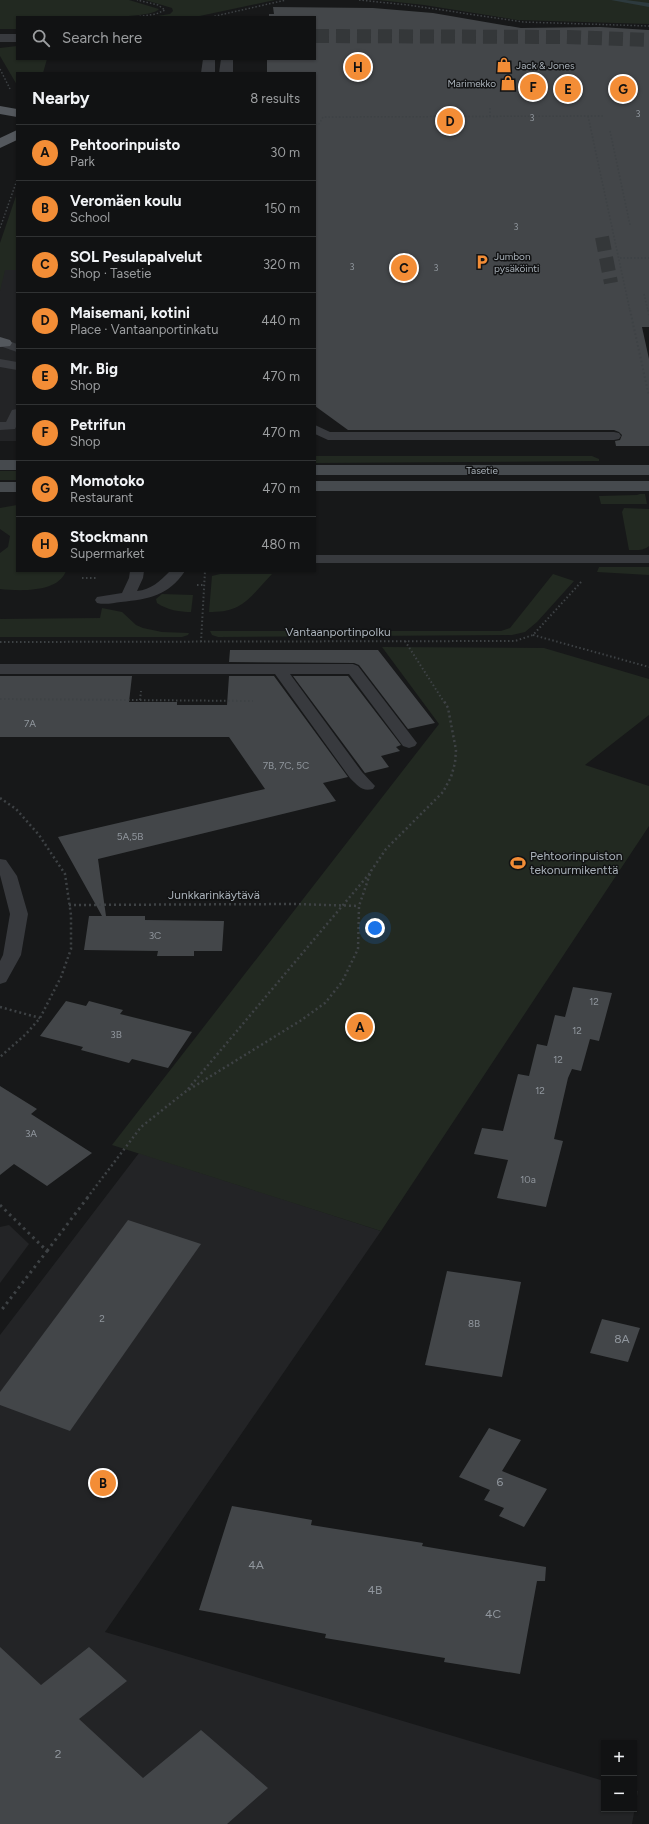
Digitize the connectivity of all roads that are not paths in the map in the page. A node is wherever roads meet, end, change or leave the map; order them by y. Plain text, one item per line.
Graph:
1 (0, 38) edge
2 (16, 38) edge
3 (209, 60) edge
4 (227, 60) edge
5 (208, 72) edge
6 (226, 72) edge
7 (0, 110) edge
8 (16, 113) edge
9 (16, 135) edge
10 (0, 144) edge
11 (0, 363) edge
12 (16, 366) edge
13 (16, 415) edge
14 (5, 426) edge
15 (316, 430) edge
16 (614, 436) dead end
17 (0, 465) edge
18 (16, 465) edge
19 (316, 470) edge
20 (649, 470) edge
21 (316, 486) edge
22 (649, 486) edge
23 (0, 487) edge
24 (16, 487) edge
25 (316, 559) edge
26 (649, 559) edge
27 (137, 572) edge
28 (177, 572) edge
29 (127, 598) junction
30 (102, 600) dead end
31 (0, 669) edge
32 (279, 669) junction
33 (409, 744) dead end
34 (367, 786) dead end
35 (0, 864) edge
36 (0, 978) edge

1 - 2 street
3 - 5 street
4 - 6 street
7 - 8 main road
9 - 10 main road
11 - 12 lane
13 - 14 lane
15 - 16 lane
17 - 18 main road
19 - 20 main road, Tasetie
21 - 22 main road, Tasetie
23 - 24 main road
25 - 26 lane
27 - 29 lane
28 - 29 lane
29 - 30 lane
31 - 32 lane
32 - 33 lane
32 - 34 lane
35 - 36 lane

